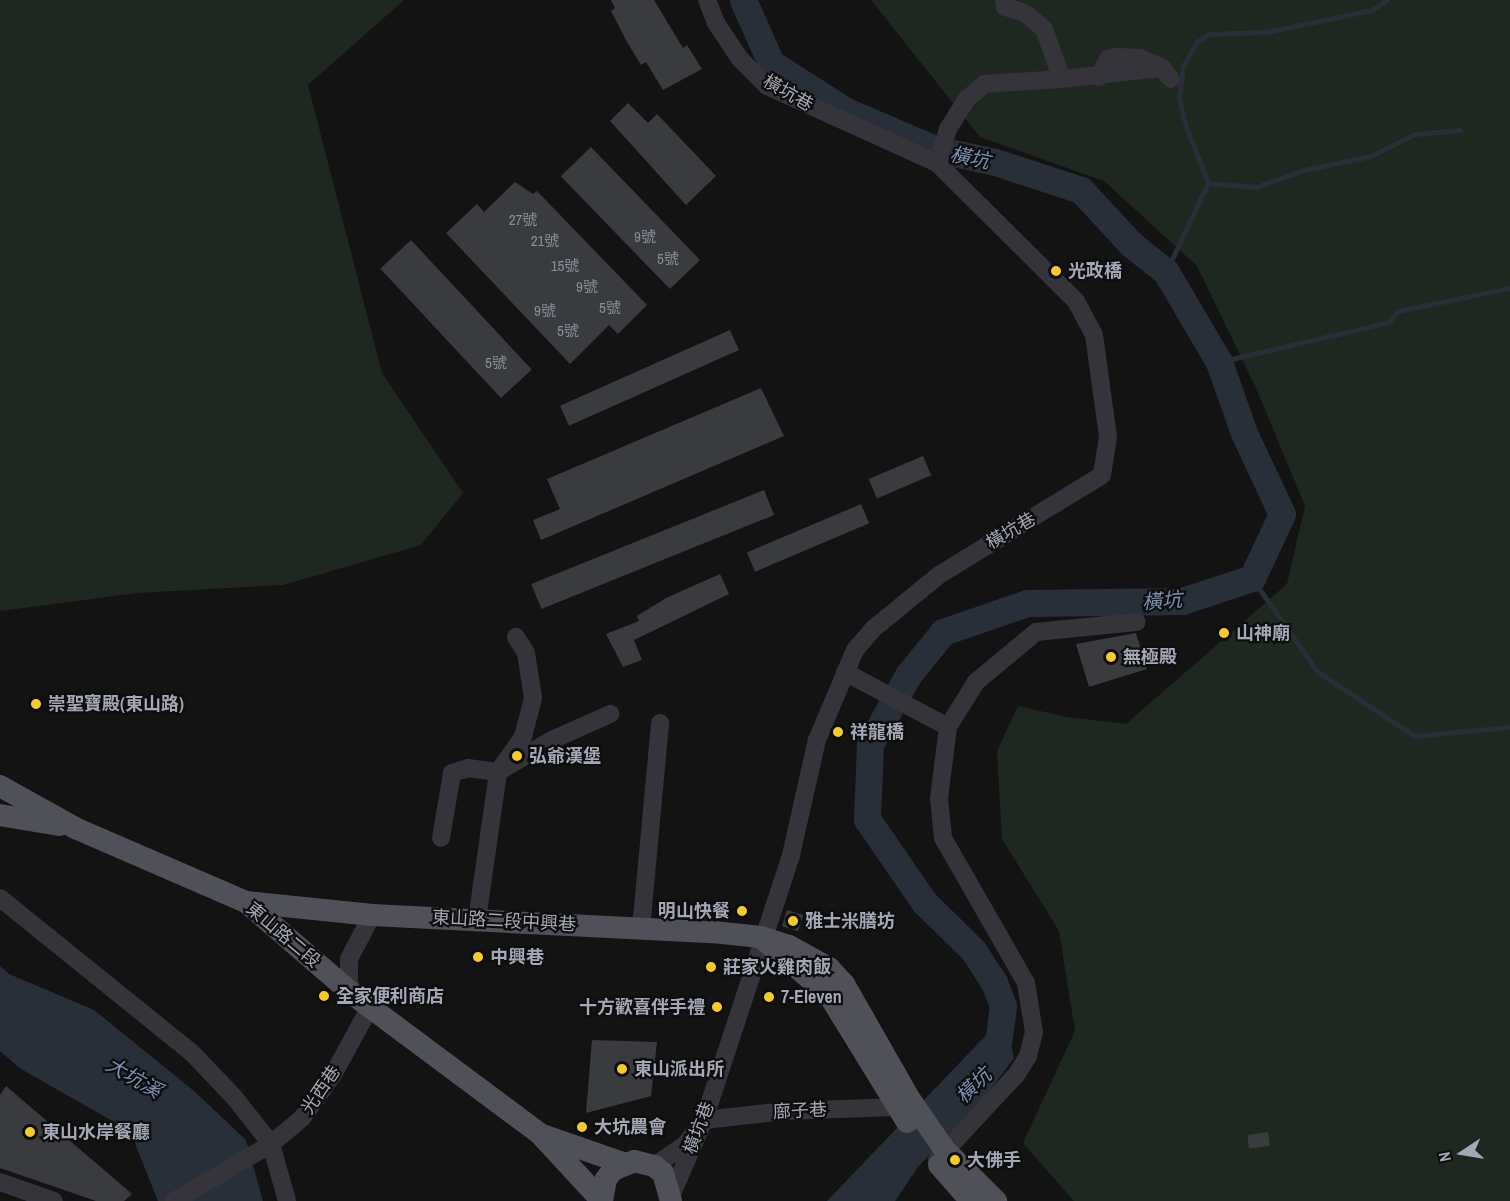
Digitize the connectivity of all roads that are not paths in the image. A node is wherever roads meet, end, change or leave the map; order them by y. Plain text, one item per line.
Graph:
1 (707, 0) edge
2 (1002, 2) edge
3 (1167, 74) dead end
4 (1062, 79) junction
5 (937, 163) junction
6 (1137, 622) dead end
7 (516, 637) dead end
8 (845, 672) junction
9 (610, 714) dead end
10 (660, 723) dead end
11 (948, 727) junction
12 (498, 772) junction
13 (0, 786) edge
14 (0, 815) edge
15 (75, 828) junction
16 (441, 838) dead end
17 (0, 898) edge
18 (246, 902) junction
19 (372, 915) junction
20 (477, 920) junction
21 (641, 929) junction
22 (761, 937) junction
23 (363, 1001) junction
24 (901, 1105) junction
25 (704, 1120) junction
26 (540, 1134) junction
27 (271, 1144) junction
28 (939, 1155) junction
29 (623, 1163) junction
30 (654, 1166) junction
31 (0, 1182) edge
32 (671, 1198) edge
33 (54, 1201) edge
34 (174, 1201) edge
35 (287, 1201) edge
36 (602, 1201) edge
37 (970, 1201) edge
38 (996, 1201) edge

1 - 5 street, 橫坑巷
2 - 4 street
3 - 4 street
4 - 5 street
5 - 8 street, 橫坑巷
6 - 11 street
7 - 12 street
8 - 11 street
8 - 22 street, 橫坑巷
9 - 12 street
10 - 21 street
11 - 28 street
12 - 16 street
12 - 20 street
13 - 15 main road, 東山路二段
14 - 15 main road, 東山路二段
15 - 18 main road, 東山路二段
17 - 27 street
18 - 19 main road, 東山路二段中興巷
18 - 23 main road, 東山路二段
19 - 20 main road, 東山路二段中興巷
19 - 23 street
20 - 21 main road, 東山路二段中興巷
21 - 22 main road, 東山路二段中興巷
22 - 24 main road
22 - 25 street, 橫坑巷
23 - 26 main road, 東山路二段
23 - 27 street, 光西巷
24 - 25 street, 廍子巷
24 - 28 main road
25 - 30 street
25 - 32 street, 橫坑巷
26 - 29 main road
26 - 36 main road, 東山路二段
27 - 34 street, 光西巷
27 - 35 street
28 - 37 main road
28 - 38 main road
29 - 30 main road
29 - 36 main road
30 - 32 main road
31 - 33 street

